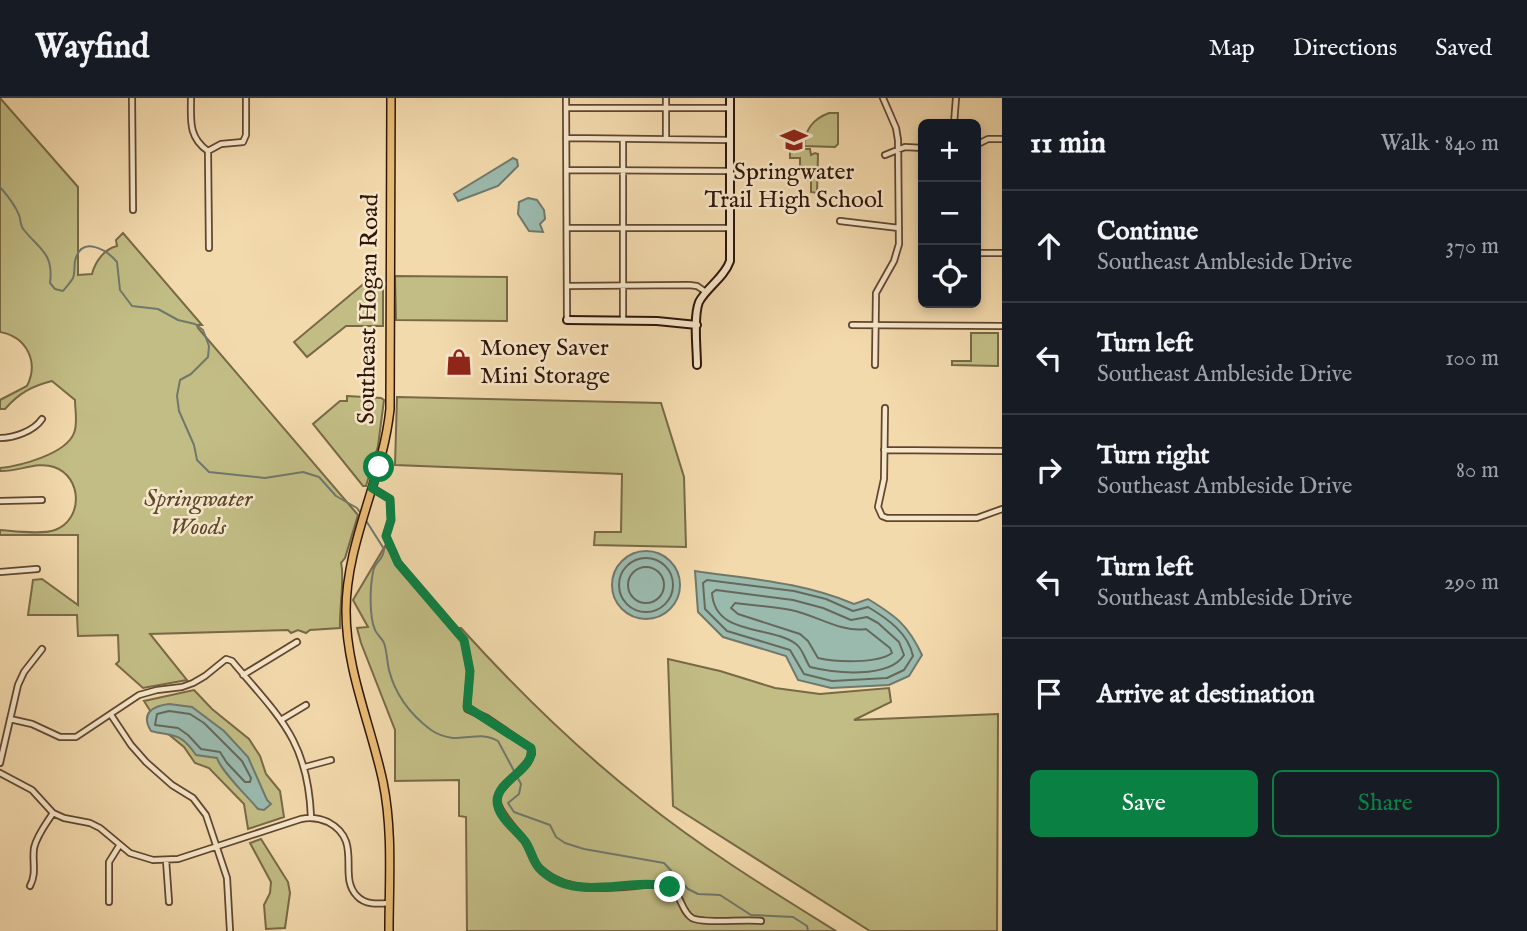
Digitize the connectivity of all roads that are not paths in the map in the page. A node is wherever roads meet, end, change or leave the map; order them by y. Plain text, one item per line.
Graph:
1 (132, 98) edge
2 (191, 98) edge
3 (246, 98) edge
4 (391, 98) edge
5 (566, 98) edge
6 (666, 98) edge
7 (730, 98) edge
8 (883, 98) edge
9 (956, 98) edge
10 (730, 107) junction
11 (566, 108) junction
12 (666, 108) junction
13 (954, 119) edge
14 (566, 138) junction
15 (624, 139) junction
16 (666, 139) junction
17 (1002, 139) edge
18 (730, 140) junction
19 (981, 142) edge
20 (918, 148) edge
21 (899, 150) junction
22 (208, 151) junction
23 (885, 155) dead end
24 (566, 170) junction
25 (624, 170) junction
26 (730, 170) junction
27 (133, 211) dead end
28 (840, 221) dead end
29 (567, 228) junction
30 (624, 228) junction
31 (730, 228) junction
32 (899, 228) junction
33 (209, 248) dead end
34 (981, 253) edge
35 (1002, 253) edge
36 (624, 285) junction
37 (567, 286) junction
38 (706, 292) junction
39 (567, 320) joint
40 (624, 320) junction
41 (697, 325) junction
42 (852, 325) dead end
43 (876, 325) junction
44 (1002, 326) edge
45 (697, 365) dead end
46 (875, 365) dead end
47 (885, 408) dead end
48 (42, 419) dead end
49 (0, 438) edge
50 (884, 450) junction
51 (1002, 452) edge
52 (372, 488) junction
53 (42, 500) dead end
54 (0, 501) edge
55 (1002, 509) edge
56 (37, 569) dead end
57 (0, 572) edge
58 (297, 642) dead end
59 (42, 649) dead end
60 (243, 675) junction
61 (306, 705) dead end
62 (111, 715) junction
63 (10, 719) junction
64 (281, 720) junction
65 (331, 760) dead end
66 (0, 763) edge
67 (305, 767) junction
68 (0, 773) edge
69 (53, 813) junction
70 (311, 817) junction
71 (119, 846) junction
72 (217, 847) junction
73 (166, 860) junction
74 (30, 886) dead end
75 (109, 902) dead end
76 (169, 902) dead end
77 (389, 904) junction
78 (761, 921) dead end
79 (230, 931) edge
80 (389, 931) edge

1 - 27 street
2 - 22 street
3 - 22 street
4 - 52 main road, Southeast Hogan Road
5 - 11 street
6 - 12 street
7 - 10 street
8 - 21 street
9 - 13 street
10 - 12 street
10 - 18 street
11 - 12 street
11 - 14 street
12 - 16 street
14 - 15 street
14 - 24 street
15 - 16 street
15 - 25 street
16 - 18 street
17 - 19 street
18 - 26 street
20 - 21 street
21 - 23 street
21 - 32 street
22 - 33 street
24 - 25 street
24 - 29 street
25 - 26 street
25 - 30 street
26 - 31 street
28 - 32 street
29 - 30 street
29 - 37 street
30 - 31 street
30 - 36 street
31 - 38 street
32 - 43 street
34 - 35 street
36 - 37 street
36 - 38 street
36 - 40 street
37 - 39 street
38 - 41 street
39 - 40 street
40 - 41 street
41 - 45 street
42 - 43 street
43 - 44 street
43 - 46 street
47 - 50 street
48 - 49 street
50 - 51 street
50 - 55 street
52 - 77 main road, Southeast Hogan Road
52 - 78 street
53 - 54 street
56 - 57 street
58 - 60 street
59 - 63 street
60 - 62 street
60 - 64 street
61 - 64 street
62 - 63 street
62 - 72 street
63 - 66 street
64 - 67 street
65 - 67 street
67 - 70 street
68 - 69 street
69 - 71 street
69 - 74 street
70 - 72 street
70 - 77 street
71 - 73 street
71 - 75 street
72 - 73 street
72 - 79 street
73 - 76 street
77 - 80 main road, Southeast Hogan Road

